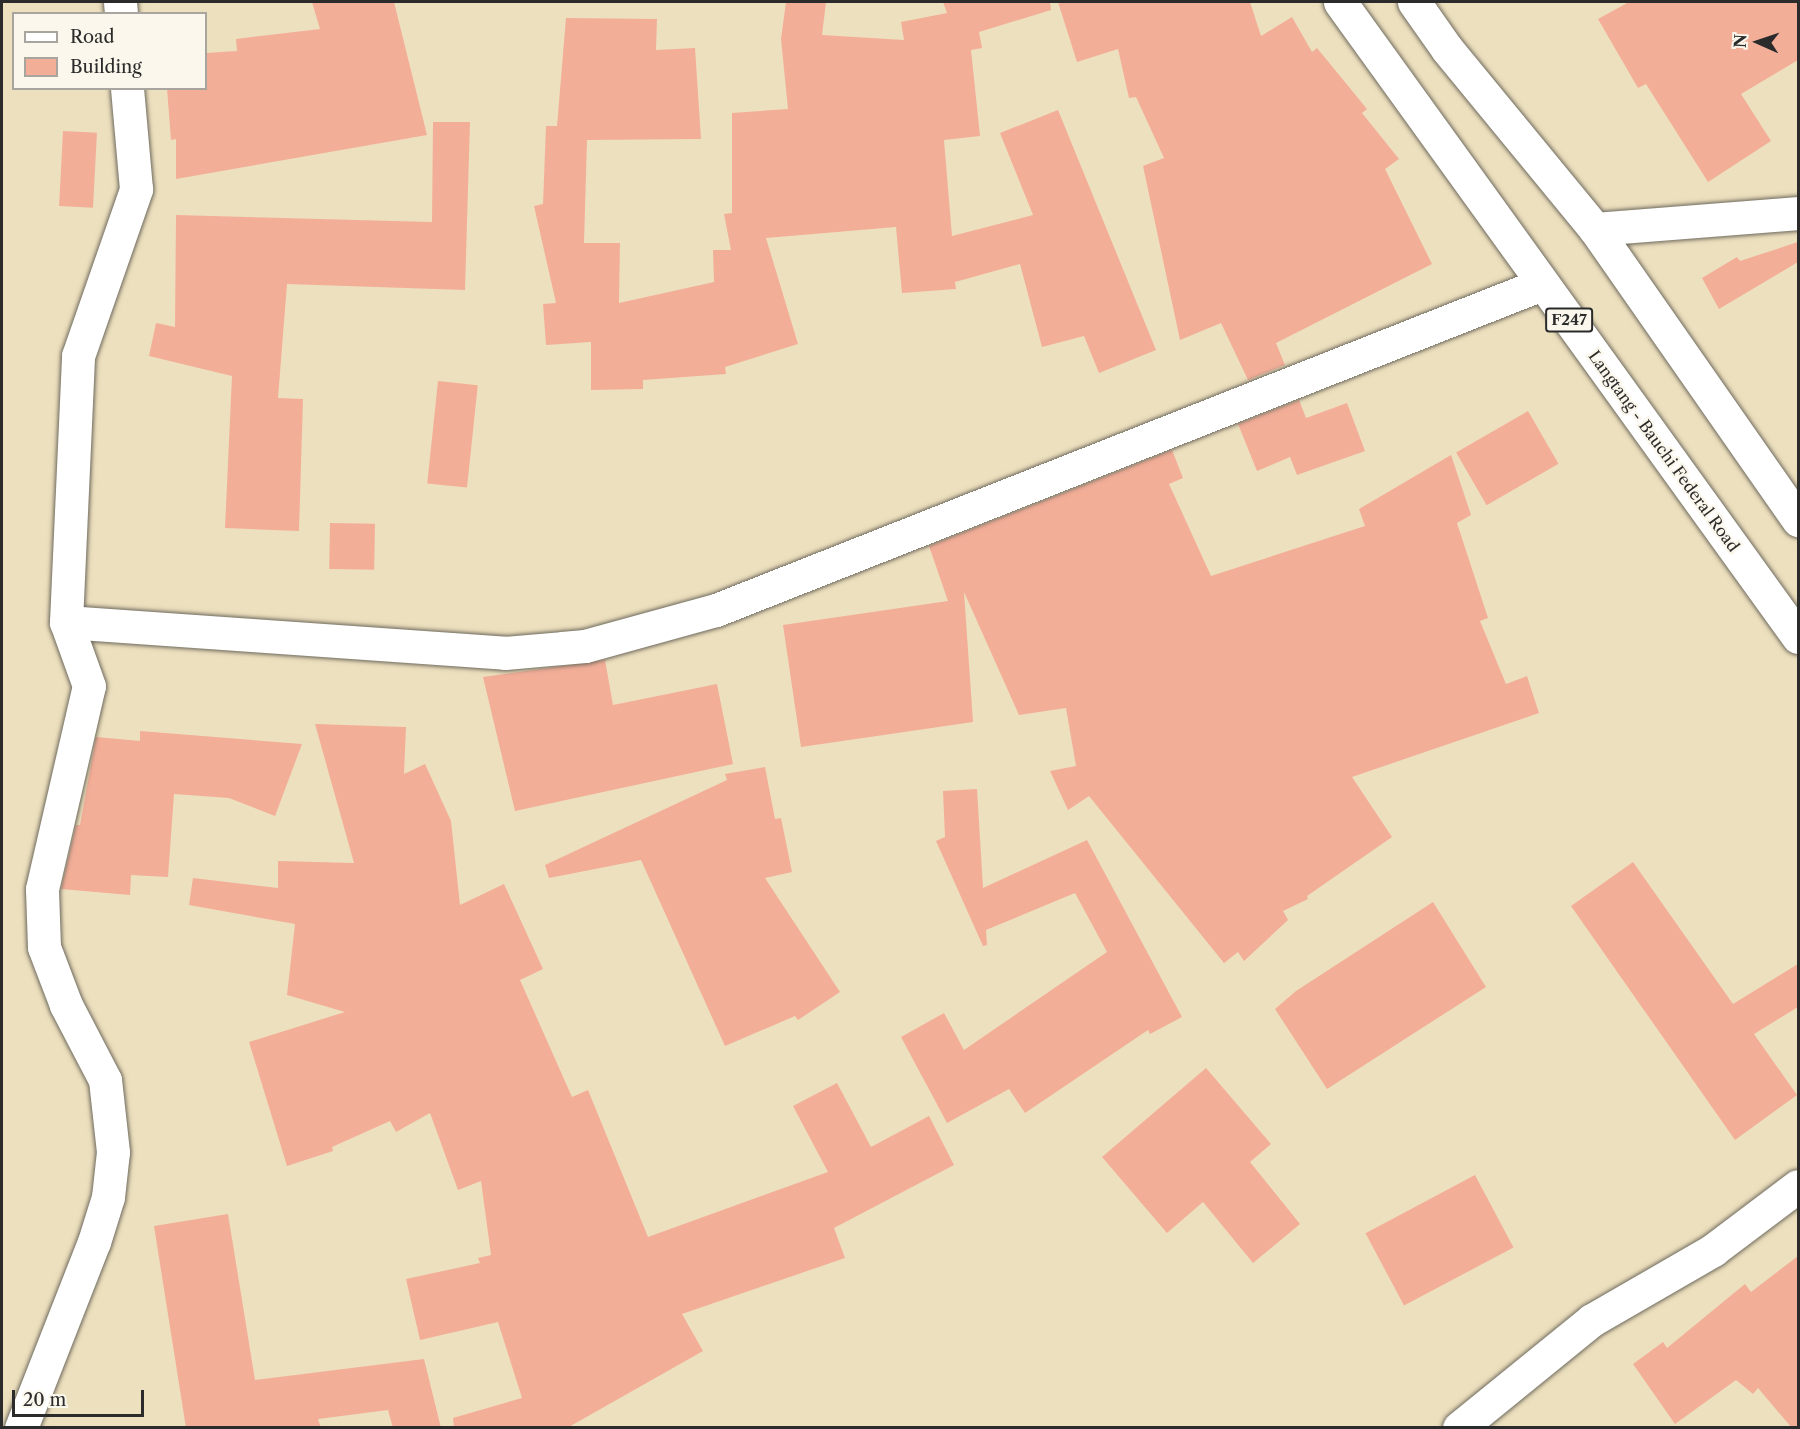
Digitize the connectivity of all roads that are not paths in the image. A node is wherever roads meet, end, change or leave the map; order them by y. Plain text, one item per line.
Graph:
1 (1340, 2) edge
2 (1414, 2) edge
3 (127, 90) edge
4 (1798, 213) edge
5 (1595, 229) junction
6 (1542, 284) junction
7 (1798, 520) edge
8 (66, 622) junction
9 (1798, 637) edge
10 (1798, 1186) edge
11 (21, 1428) edge
12 (1459, 1428) edge

1 - 6 street, Langtang - Bauchi Federal Road / F247
2 - 5 street
3 - 8 street
4 - 5 street
5 - 7 street
6 - 8 street
6 - 9 street, Langtang - Bauchi Federal Road / F247
8 - 11 street
10 - 12 street

